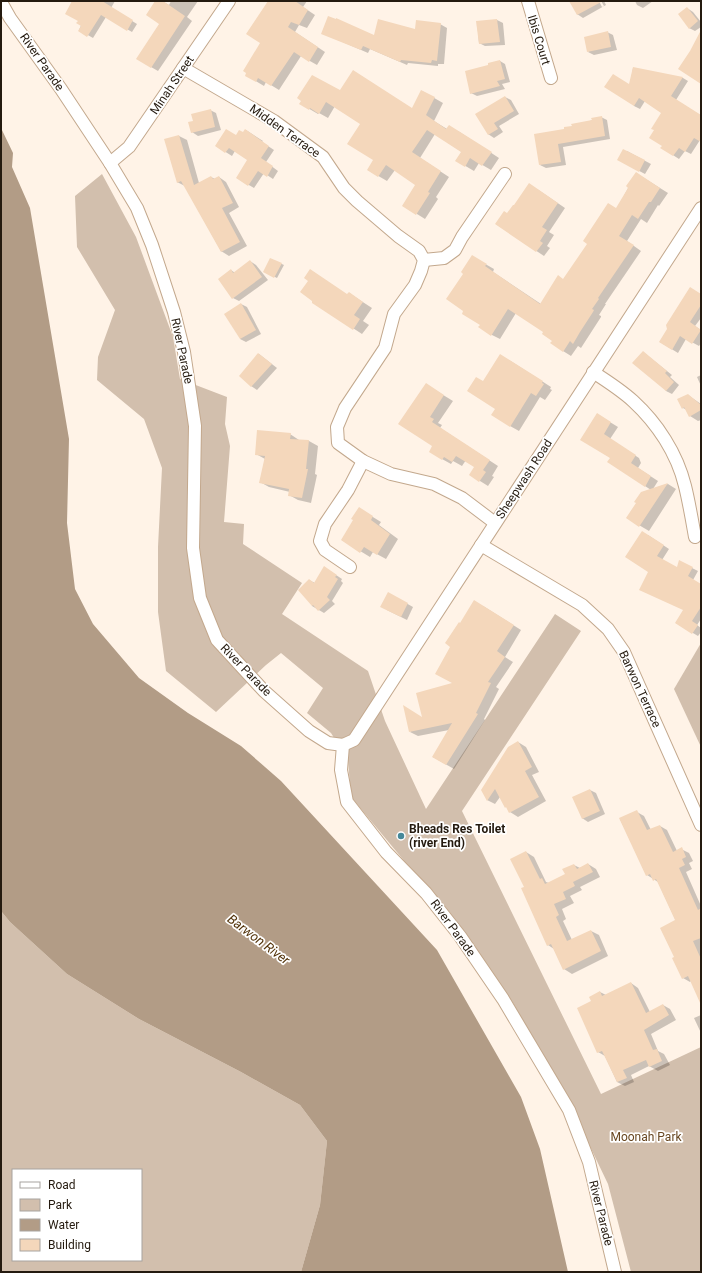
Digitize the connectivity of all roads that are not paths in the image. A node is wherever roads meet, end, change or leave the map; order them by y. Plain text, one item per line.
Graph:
1 (229, 1) edge
2 (528, 1) edge
3 (1, 2) edge
4 (183, 68) junction
5 (551, 78) dead end
6 (110, 163) junction
7 (505, 174) dead end
8 (701, 208) edge
9 (424, 260) junction
10 (593, 372) junction
11 (363, 461) junction
12 (495, 523) junction
13 (695, 537) dead end
14 (481, 545) junction
15 (350, 567) dead end
16 (343, 745) junction
17 (701, 825) edge
18 (615, 1272) edge

1 - 4 street, Minah Street
2 - 5 street, Ibis Court
3 - 6 street, River Parade
4 - 6 street, Minah Street
4 - 9 street, Midden Terrace
6 - 16 street, River Parade
7 - 9 street
8 - 10 street, Sheepwash Road
9 - 11 street
10 - 12 street, Sheepwash Road
10 - 13 street
11 - 12 street
11 - 15 street
12 - 14 street, Sheepwash Road
14 - 16 street, Sheepwash Road
14 - 17 street, Barwon Terrace
16 - 18 street, River Parade

